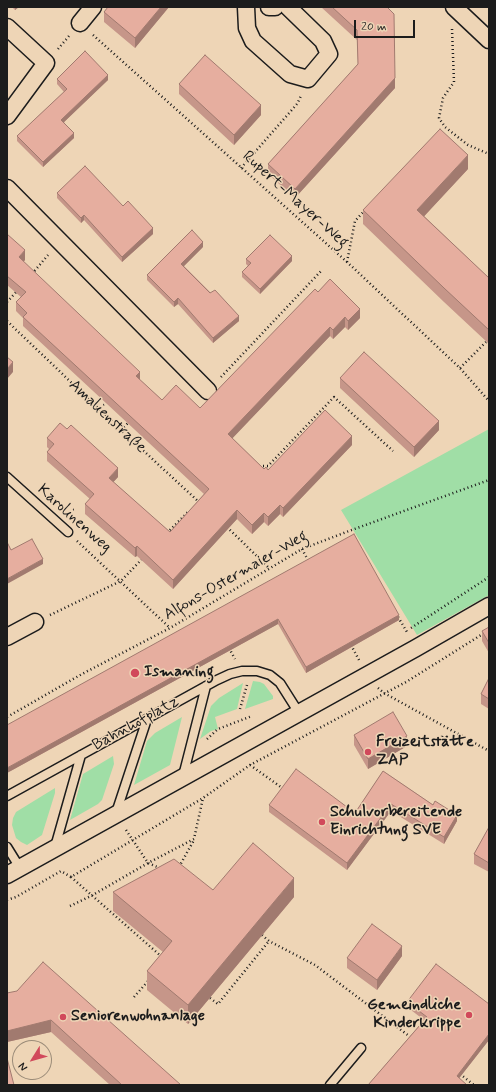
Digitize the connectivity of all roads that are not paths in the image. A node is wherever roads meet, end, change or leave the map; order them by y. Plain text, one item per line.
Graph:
1 (93, 7) edge
2 (246, 7) edge
3 (269, 7) edge
4 (275, 7) edge
5 (288, 7) edge
6 (453, 14) edge
7 (80, 23) road end
8 (7, 27) edge
9 (489, 40) edge
10 (7, 116) edge
11 (7, 188) edge
12 (208, 391) road end
13 (7, 477) edge
14 (68, 532) road end
15 (489, 606) edge
16 (35, 622) road end
17 (7, 637) edge
18 (206, 686) junction
19 (299, 713) junction
20 (147, 719) junction
21 (81, 755) junction
22 (183, 777) junction
23 (7, 796) edge
24 (116, 814) junction
25 (7, 847) edge
26 (55, 848) junction
27 (13, 871) edge
28 (361, 1048) dead end
29 (330, 1085) edge

1 - 7 street
2 - 5 street
3 - 4 street
6 - 9 street
8 - 10 street
11 - 12 street
13 - 14 lane, Karolinenweg
15 - 19 street
16 - 17 street
18 - 19 lane, Bahnhofplatz
18 - 20 lane, Bahnhofplatz
18 - 22 lane
19 - 22 street
20 - 21 lane, Bahnhofplatz
20 - 24 lane
21 - 23 lane, Bahnhofplatz
21 - 26 lane
22 - 24 street
24 - 26 street
25 - 27 lane
26 - 27 street
28 - 29 lane

